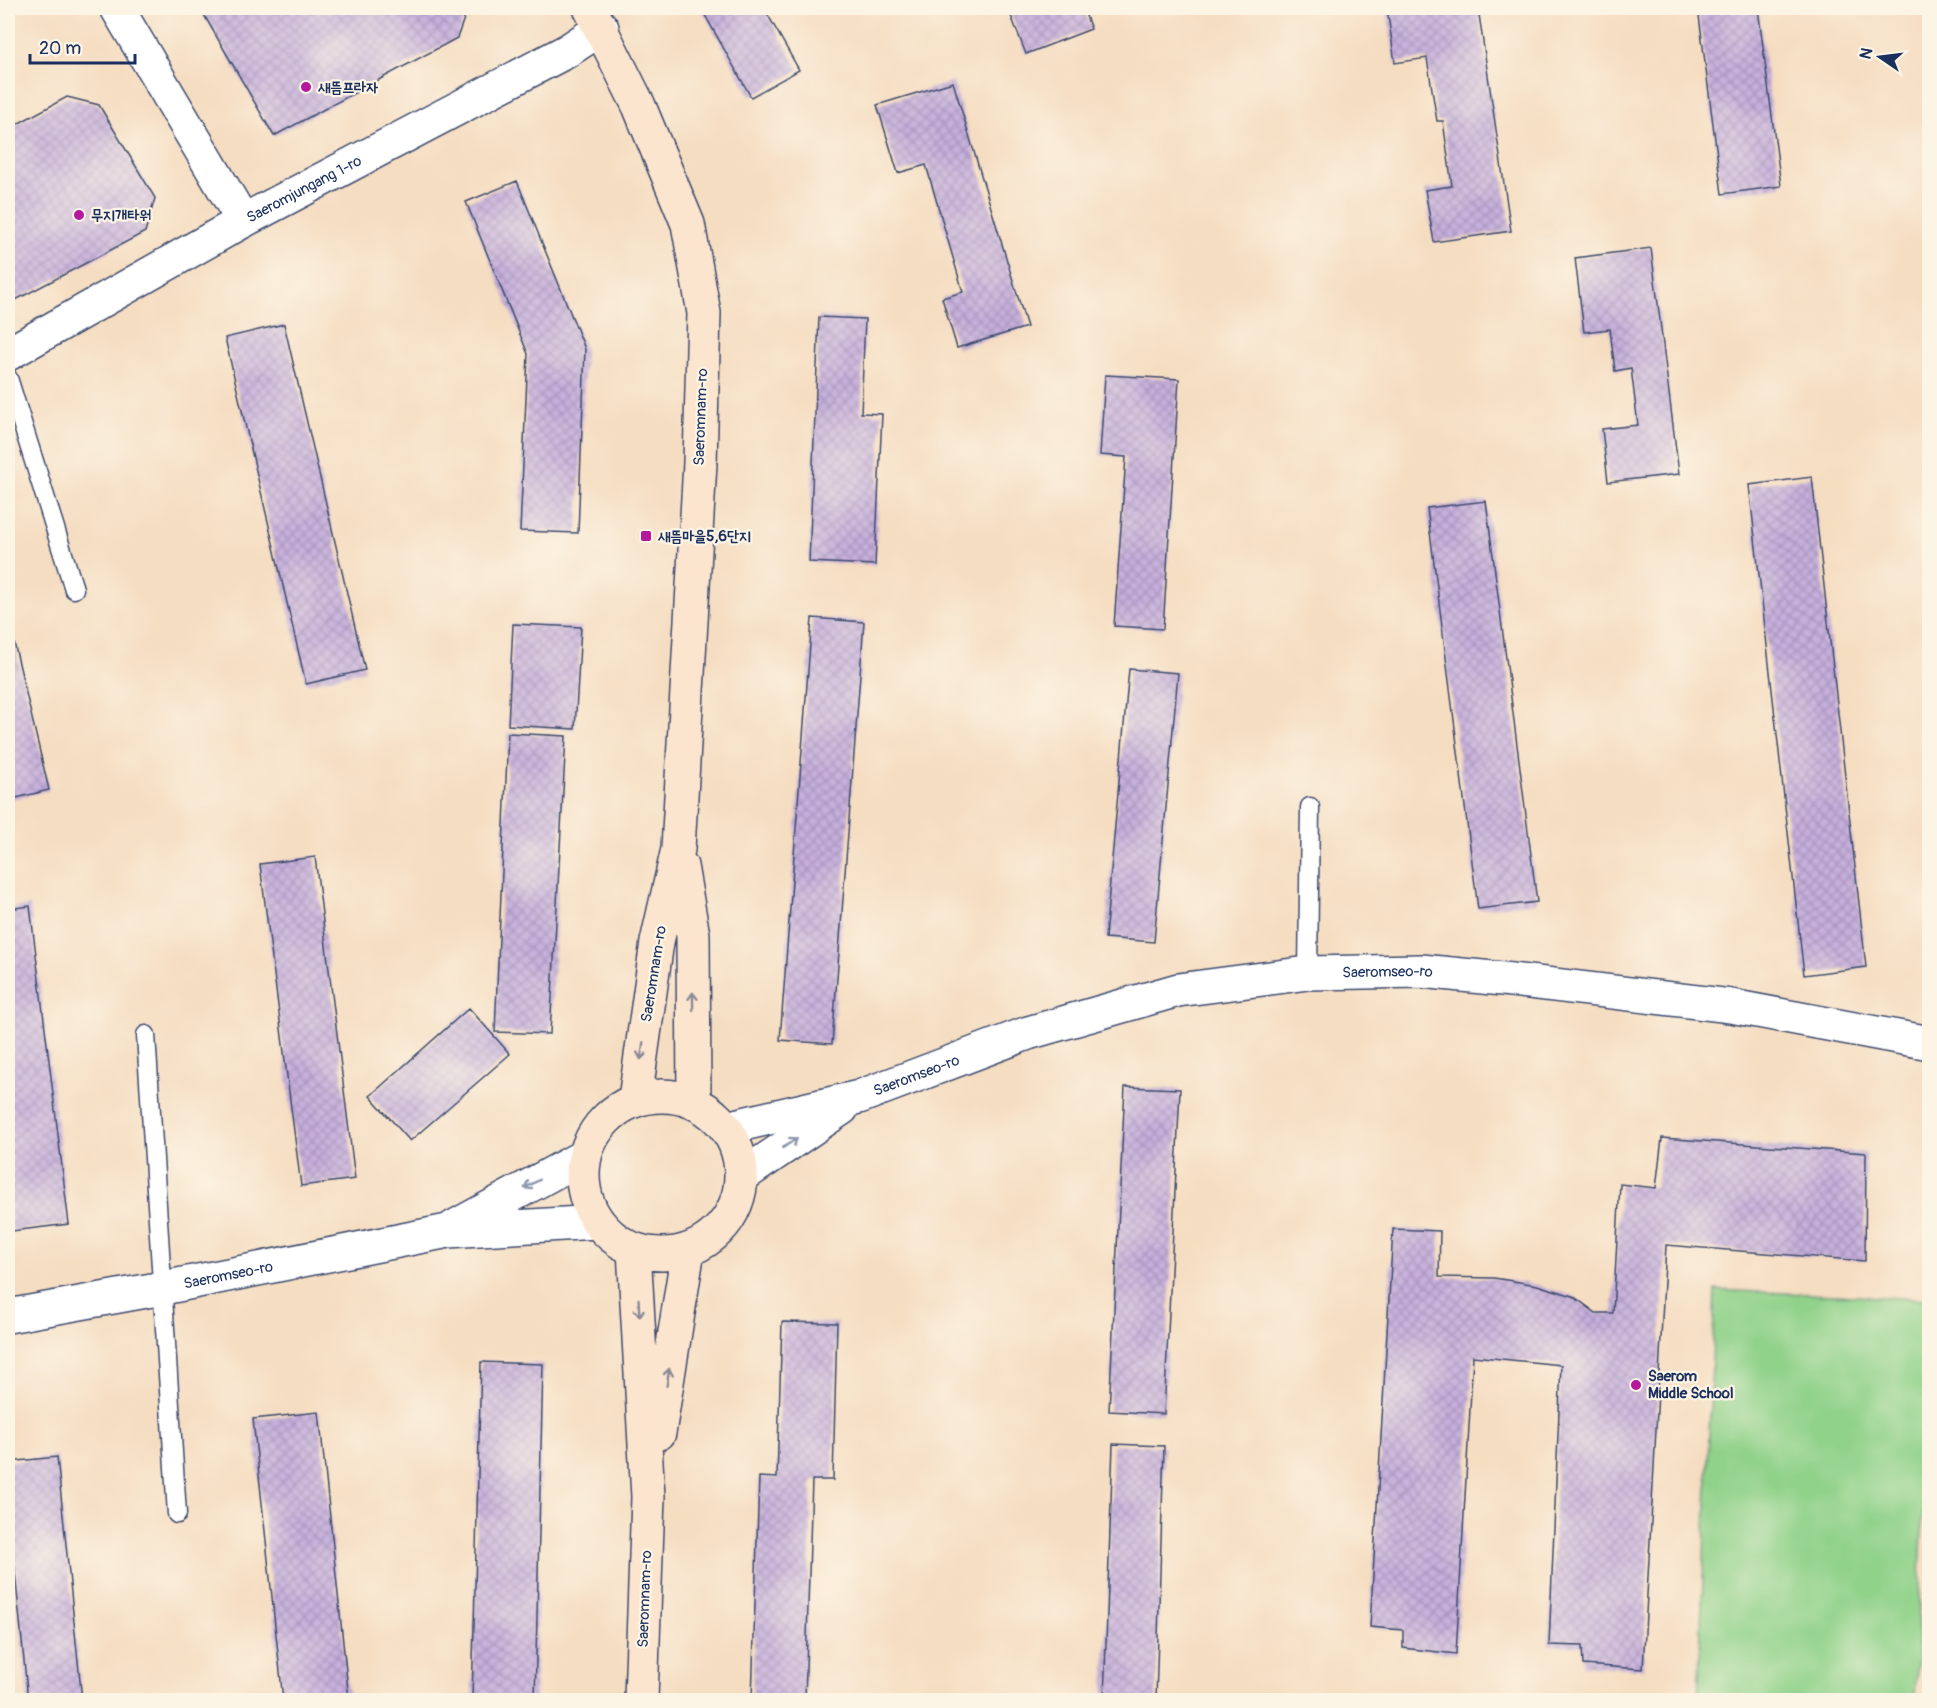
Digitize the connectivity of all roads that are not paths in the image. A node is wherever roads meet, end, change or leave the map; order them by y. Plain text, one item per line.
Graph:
1 (117, 8) edge
2 (596, 18) edge
3 (243, 220) junction
4 (8, 354) edge
5 (8, 378) edge
6 (74, 589) dead end
7 (1310, 807) dead end
8 (678, 849) junction
9 (1308, 973) junction
10 (146, 1035) dead end
11 (1929, 1043) edge
12 (859, 1097) junction
13 (635, 1099) junction
14 (694, 1102) junction
15 (726, 1128) junction
16 (584, 1156) junction
17 (742, 1176) junction
18 (597, 1222) junction
19 (448, 1231) junction
20 (634, 1250) junction
21 (688, 1250) junction
22 (163, 1287) junction
23 (8, 1316) edge
24 (648, 1497) junction
25 (177, 1514) dead end
26 (641, 1701) edge

1 - 3 street
2 - 3 street, Saeromjungang 1-ro
2 - 8 street, Saeromnam-ro
3 - 4 street, Saeromjungang 1-ro
5 - 6 lane
7 - 9 lane
8 -> 13 street, Saeromnam-ro
14 -> 8 street, Saeromnam-ro
9 - 11 street, Saeromseo-ro
9 - 12 street, Saeromseo-ro
10 - 22 lane
12 - 15 street
17 -> 12 street
13 - 14 street
13 - 16 street
14 - 15 street
15 - 17 street
16 - 18 street
16 -> 19 street
17 - 21 street
18 - 19 street
18 - 20 street
19 - 22 street, Saeromseo-ro
20 - 21 street
20 -> 24 street, Saeromnam-ro
24 -> 21 street, Saeromnam-ro
22 - 23 street, Saeromseo-ro
22 - 25 lane
24 - 26 street, Saeromnam-ro

